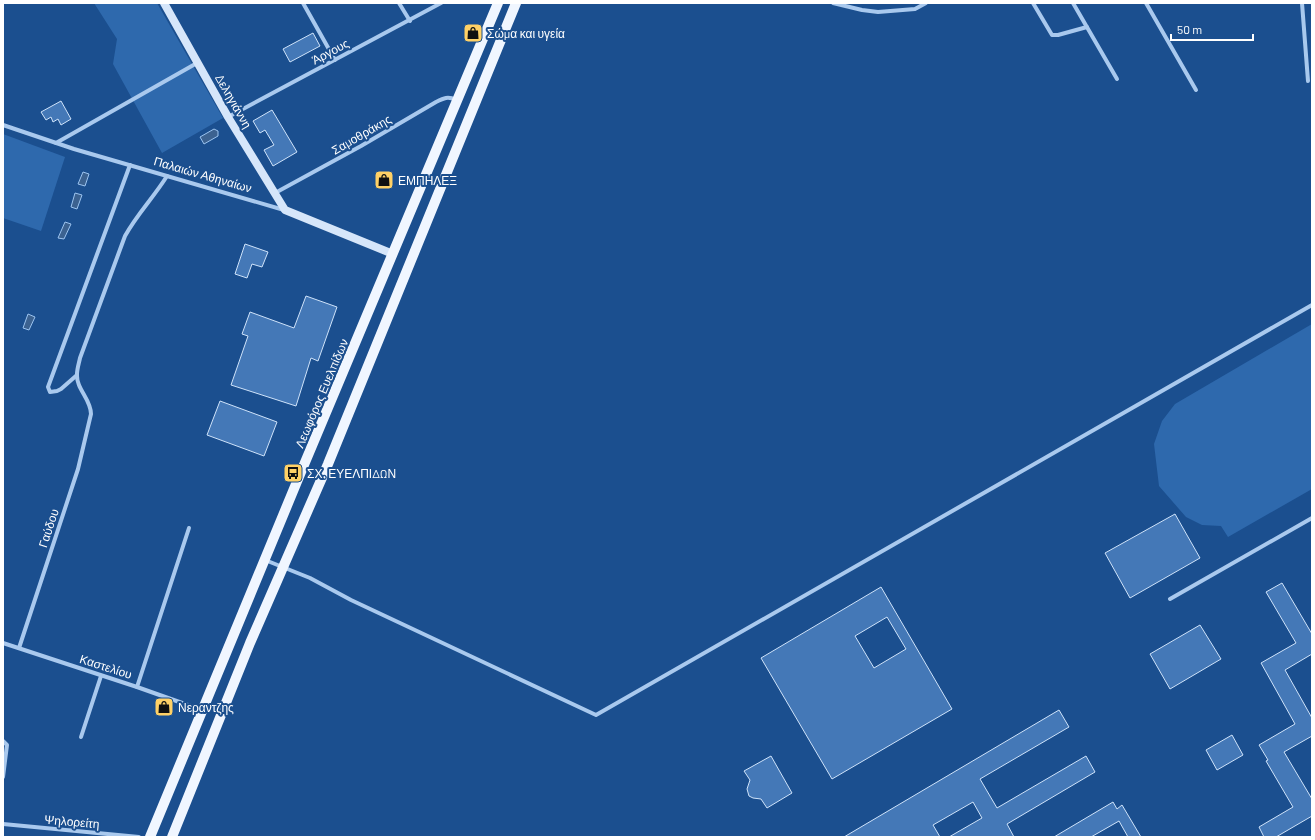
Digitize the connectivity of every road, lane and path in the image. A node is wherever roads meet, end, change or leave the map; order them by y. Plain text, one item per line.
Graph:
1 (164, 3) edge
2 (303, 3) edge
3 (399, 3) edge
4 (441, 3) edge
5 (516, 3) edge
6 (833, 3) edge
7 (926, 3) edge
8 (1033, 3) edge
9 (1073, 3) edge
10 (1146, 3) edge
11 (1302, 3) edge
12 (497, 4) edge
13 (410, 20) junction
14 (1087, 27) junction
15 (335, 60) junction
16 (197, 62) junction
17 (1117, 79) dead end
18 (1308, 81) dead end
19 (1196, 90) dead end
20 (457, 100) junction
21 (228, 117) junction
22 (3, 125) edge
23 (56, 144) junction
24 (130, 165) junction
25 (167, 176) junction
26 (275, 194) junction
27 (285, 210) junction
28 (393, 254) junction
29 (1312, 305) edge
30 (77, 375) junction
31 (1312, 518) edge
32 (189, 528) dead end
33 (265, 560) junction
34 (282, 567) junction
35 (1170, 599) dead end
36 (3, 643) edge
37 (19, 648) junction
38 (101, 676) junction
39 (137, 687) junction
40 (202, 710) junction
41 (82, 737) dead end
42 (3, 741) edge
43 (3, 778) edge
44 (3, 824) edge
45 (139, 837) edge
46 (150, 837) edge
47 (172, 837) edge

1 - 16 street, Δεληγιάννη
2 - 15 street
3 - 13 street
4 - 13 street, Άργους
5 - 34 main road
6 - 7 street
8 - 14 street
9 - 14 street
10 - 19 street
11 - 18 street
12 - 20 main road, Λεωφόρος Ευελπίδων
13 - 15 street, Άργους
14 - 17 street
15 - 21 street, Άργους
16 - 21 street, Δεληγιάννη
16 - 23 street
20 - 26 street, Σαμοθράκης
20 - 28 main road, Λεωφόρος Ευελπίδων
21 - 26 street, Δεληγιάννη
22 - 23 street, Παλαιών Αθηναίων
23 - 24 street, Παλαιών Αθηναίων
24 - 25 street, Παλαιών Αθηναίων
24 - 30 street
25 - 27 street, Παλαιών Αθηναίων
25 - 30 street
26 - 27 street, Δεληγιάννη
27 - 28 street, Παλαιών Αθηναίων
28 - 33 main road, Λεωφόρος Ευελπίδων
29 - 34 street
30 - 37 street, Γαύδου
31 - 35 street
32 - 39 street
33 - 34 street
33 - 40 main road, Λεωφόρος Ευελπίδων
34 - 47 main road
36 - 37 street, Καστελίου
37 - 38 street, Καστελίου
38 - 39 street, Καστελίου
38 - 41 street
39 - 40 street, Καστελίου
40 - 46 main road, Λεωφόρος Ευελπίδων
42 - 43 street
44 - 45 street, Ψηλορείτη

